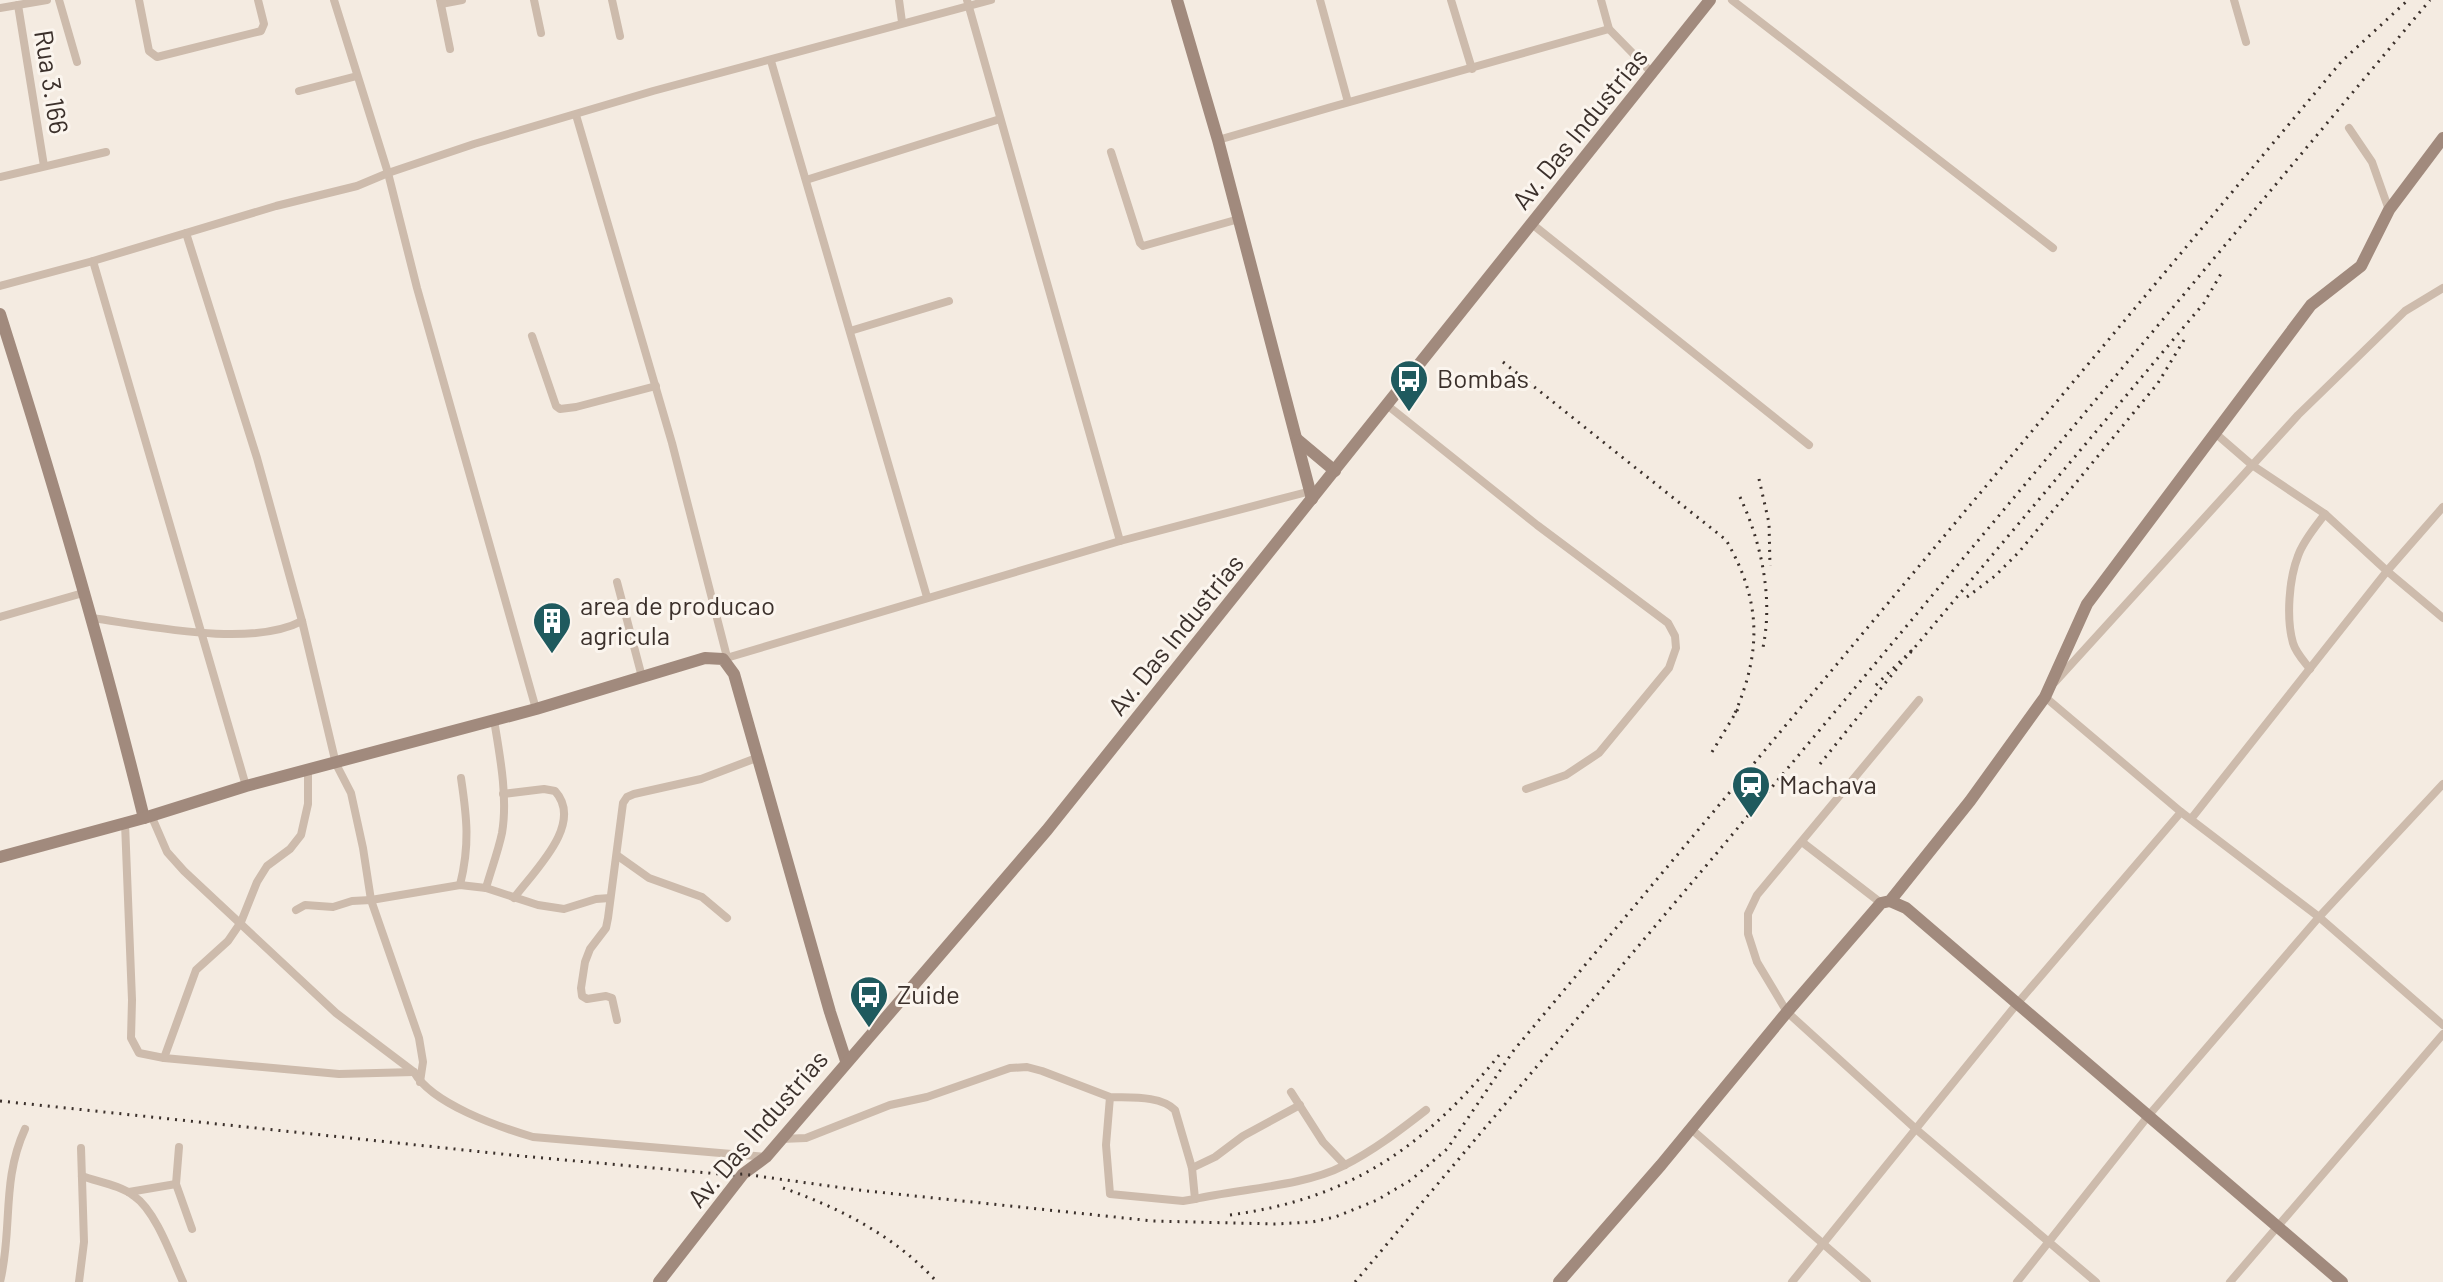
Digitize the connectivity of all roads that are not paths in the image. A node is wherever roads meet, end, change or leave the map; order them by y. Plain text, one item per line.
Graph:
1 (47, 0) edge
2 (59, 0) edge
3 (139, 0) edge
4 (258, 0) edge
5 (334, 0) edge
6 (462, 0) edge
7 (534, 0) edge
8 (612, 0) edge
9 (899, 0) edge
10 (991, 0) edge
11 (1177, 0) edge
12 (1320, 0) edge
13 (1451, 0) edge
14 (1601, 0) edge
15 (1710, 0) edge
16 (1732, 0) edge
17 (2234, 0) edge
18 (440, 2) edge
19 (968, 3) edge
20 (18, 5) junction
21 (0, 8) edge
22 (902, 22) junction
23 (1609, 29) junction
24 (541, 33) dead end
25 (620, 36) dead end
26 (2246, 42) dead end
27 (450, 49) dead end
28 (771, 61) junction
29 (77, 62) dead end
30 (1472, 69) junction
31 (1653, 74) junction
32 (357, 76) junction
33 (299, 91) dead end
34 (1348, 102) junction
35 (576, 115) junction
36 (1000, 119) junction
37 (2349, 128) dead end
38 (1218, 140) junction
39 (2442, 143) edge
40 (106, 152) dead end
41 (1111, 152) dead end
42 (44, 166) junction
43 (388, 173) junction
44 (0, 177) edge
45 (806, 180) junction
46 (2389, 210) junction
47 (1239, 219) junction
48 (1532, 224) junction
49 (186, 233) junction
50 (2053, 248) dead end
51 (93, 261) junction
52 (0, 286) edge
53 (2442, 290) edge
54 (949, 301) dead end
55 (0, 314) edge
56 (850, 331) junction
57 (532, 336) dead end
58 (656, 386) junction
59 (1387, 405) junction
60 (2215, 433) junction
61 (1298, 440) junction
62 (1809, 445) dead end
63 (2252, 465) junction
64 (1335, 471) junction
65 (1311, 495) junction
66 (2443, 507) edge
67 (2325, 514) junction
68 (1120, 541) junction
69 (2387, 571) junction
70 (617, 582) dead end
71 (83, 593) junction
72 (927, 597) junction
73 (0, 617) edge
74 (92, 618) junction
75 (2443, 618) edge
76 (302, 621) junction
77 (202, 633) junction
78 (725, 658) junction
79 (2310, 669) junction
80 (642, 677) junction
81 (2048, 692) junction
82 (1919, 700) dead end
83 (536, 709) junction
84 (494, 720) junction
85 (759, 757) junction
86 (336, 764) junction
87 (308, 770) junction
88 (461, 778) dead end
89 (2443, 784) edge
90 (246, 786) junction
91 (1526, 789) dead end
92 (503, 794) junction
93 (2181, 812) junction
94 (148, 816) junction
95 (2191, 819) junction
96 (125, 823) junction
97 (1802, 842) junction
98 (618, 856) junction
99 (0, 857) edge
100 (460, 885) junction
101 (486, 888) junction
102 (514, 898) junction
103 (610, 898) junction
104 (371, 900) junction
105 (1886, 902) junction
106 (296, 910) dead end
107 (2319, 917) junction
108 (727, 918) dead end
109 (241, 922) junction
110 (2016, 1005) junction
111 (1787, 1012) junction
112 (617, 1020) dead end
113 (2443, 1025) edge
114 (2443, 1034) edge
115 (164, 1058) junction
116 (846, 1061) junction
117 (414, 1072) junction
118 (420, 1082) junction
119 (1291, 1092) dead end
120 (1110, 1097) junction
121 (1300, 1105) junction
122 (1426, 1110) dead end
123 (2149, 1115) junction
124 (1690, 1128) junction
125 (25, 1129) dead end
126 (1917, 1130) junction
127 (780, 1139) junction
128 (179, 1147) dead end
129 (81, 1148) dead end
130 (766, 1157) junction
131 (1345, 1165) junction
132 (1192, 1168) junction
133 (82, 1176) junction
134 (176, 1184) junction
135 (128, 1192) junction
136 (1195, 1199) junction
137 (2275, 1227) junction
138 (192, 1229) dead end
139 (2051, 1241) junction
140 (1824, 1246) junction
141 (0, 1282) edge
142 (79, 1282) edge
143 (183, 1282) edge
144 (659, 1282) edge
145 (1560, 1282) edge
146 (1792, 1282) edge
147 (1867, 1282) edge
148 (2017, 1282) edge
149 (2096, 1282) edge
150 (2230, 1282) edge
151 (2342, 1282) edge

1 - 20 street
2 - 29 street
3 - 4 street
5 - 32 street
6 - 18 street
7 - 24 street
8 - 25 street
9 - 22 street
10 - 19 street
11 - 38 street
12 - 34 street
13 - 30 street
14 - 23 street
15 - 31 street, Av. Das Industrias
16 - 50 street
17 - 26 street
18 - 27 street
19 - 22 street
19 - 36 street
20 - 21 street
20 - 42 street, Rua 3.166
22 - 28 street
23 - 30 street
23 - 31 street
28 - 35 street
28 - 45 street
30 - 34 street
31 - 48 street, Av. Das Industrias
32 - 33 street
32 - 43 street
34 - 38 street
35 - 43 street
35 - 58 street
36 - 45 street
36 - 68 street
37 - 46 street
38 - 47 street
39 - 46 street
40 - 42 street
41 - 47 street
42 - 44 street
43 - 49 street
43 - 83 street
45 - 56 street
46 - 60 street
47 - 61 street
48 - 59 street, Av. Das Industrias
48 - 62 street
49 - 51 street
49 - 76 street
51 - 52 street
51 - 77 street
53 - 63 street
54 - 56 street
55 - 71 street
56 - 72 street
57 - 58 street
58 - 78 street
59 - 64 street, Av. Das Industrias
59 - 91 street
60 - 63 street
60 - 81 street
61 - 64 street
61 - 65 street
63 - 67 street
63 - 81 street
64 - 65 street, Av. Das Industrias
65 - 68 street
65 - 116 street, Av. Das Industrias
66 - 69 street
67 - 69 street
67 - 79 street
68 - 72 street
69 - 75 street
69 - 79 street
70 - 80 street
71 - 73 street
71 - 74 street
72 - 78 street
74 - 77 street
74 - 94 street
76 - 77 street
76 - 86 street
77 - 90 street
78 - 80 street
78 - 85 street
79 - 95 street
80 - 83 street
81 - 93 street
81 - 105 street
82 - 97 street
83 - 84 street
84 - 86 street
84 - 92 street
85 - 98 street
85 - 116 street
86 - 87 street
86 - 104 street
87 - 90 street
87 - 109 street
88 - 100 street
89 - 107 street
90 - 94 street
92 - 101 street
92 - 102 street
93 - 95 street
93 - 110 street
94 - 96 street
94 - 109 street
95 - 107 street
96 - 99 street
96 - 115 street
97 - 105 street
97 - 111 street
98 - 103 street
98 - 108 street
100 - 101 street
100 - 104 street
101 - 102 street
102 - 103 street
103 - 112 street
104 - 106 street
104 - 118 street
105 - 110 street
105 - 111 street
107 - 113 street
107 - 123 street
109 - 115 street
109 - 117 street
110 - 123 street
110 - 126 street
111 - 124 street
111 - 126 street
114 - 137 street
115 - 117 street
116 - 127 street, Av. Das Industrias
117 - 118 street
118 - 130 street
119 - 121 street
120 - 127 street
120 - 132 street
120 - 136 street
121 - 131 street
121 - 132 street
122 - 131 street
123 - 137 street
123 - 139 street
124 - 140 street
124 - 145 street
125 - 141 street
126 - 139 street
126 - 140 street
127 - 130 street, Av. Das Industrias
128 - 134 street
129 - 133 street
130 - 144 street, Av. Das Industrias
131 - 136 street
132 - 136 street
133 - 135 street
133 - 142 street
134 - 135 street
134 - 138 street
135 - 143 street
137 - 150 street
137 - 151 street
139 - 148 street
139 - 149 street
140 - 146 street
140 - 147 street

